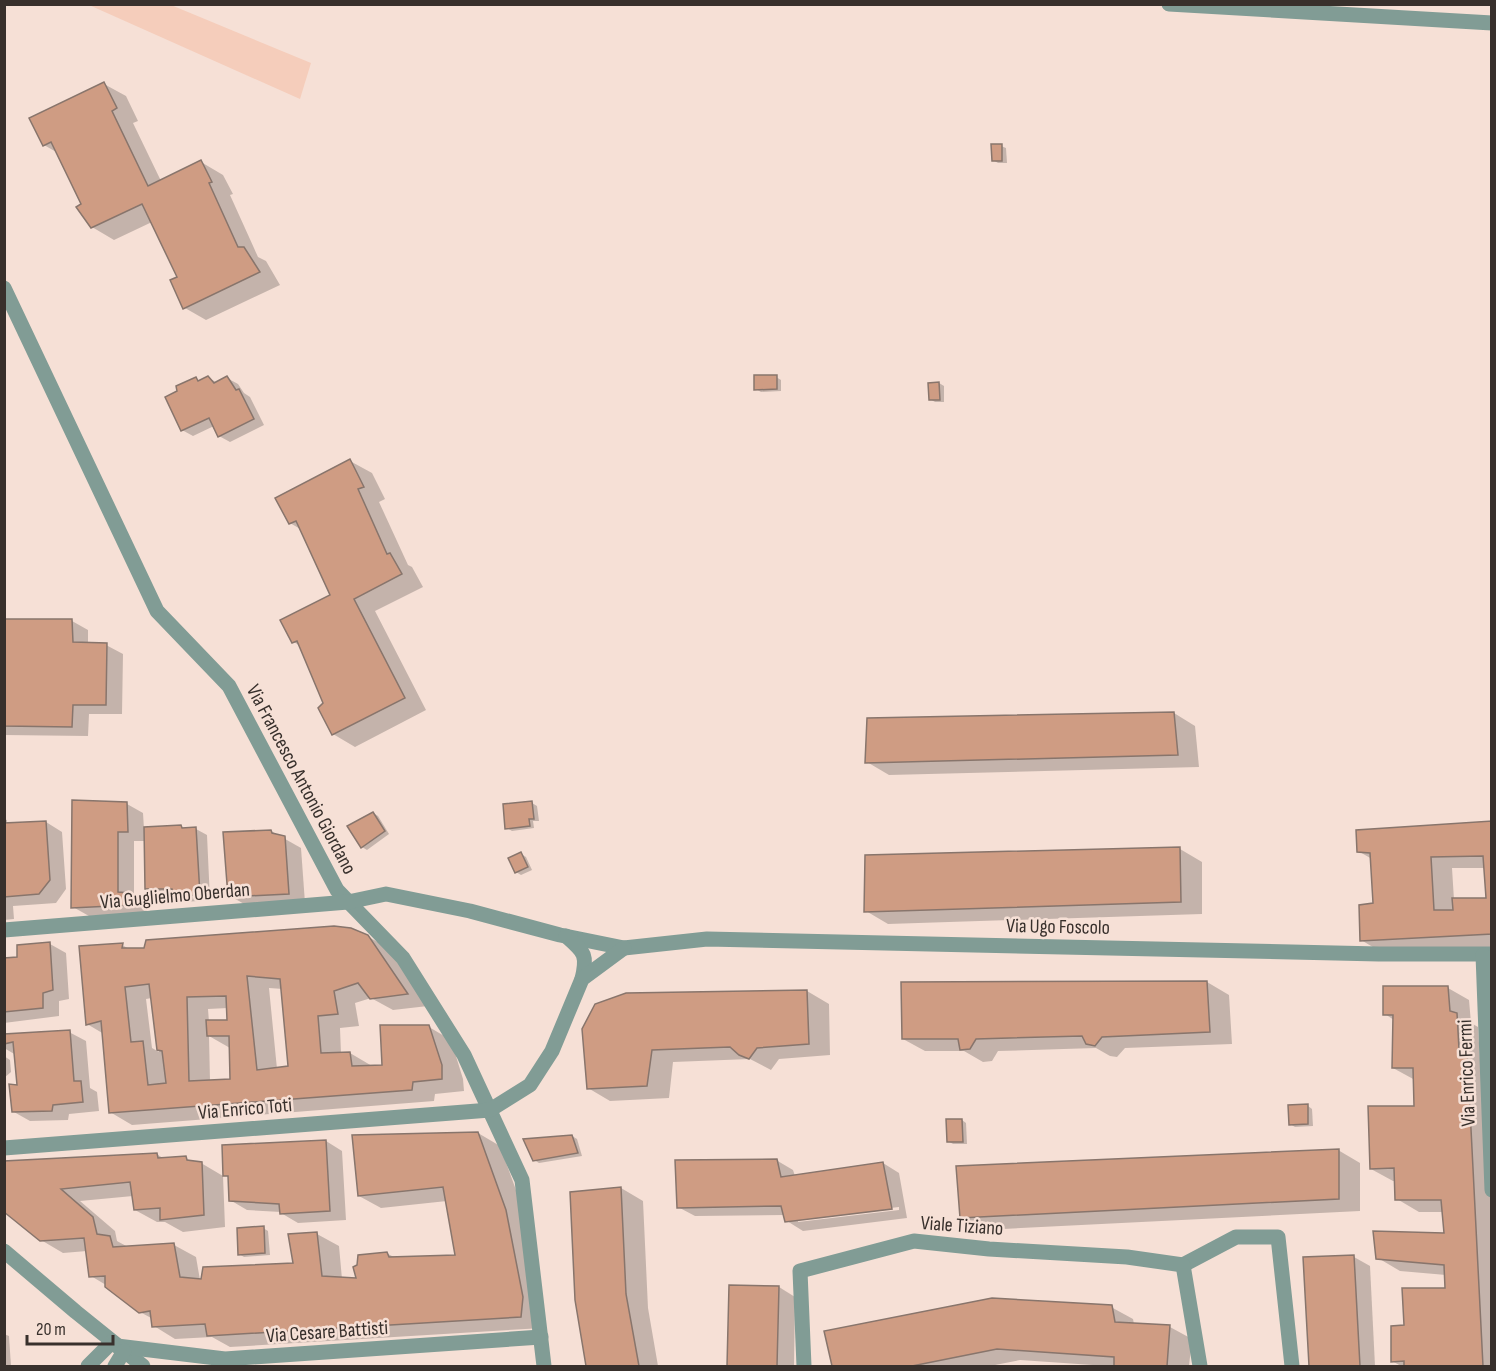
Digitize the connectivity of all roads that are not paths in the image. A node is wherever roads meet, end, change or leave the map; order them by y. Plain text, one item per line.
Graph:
1 (1169, 4) edge
2 (1491, 23) edge
3 (4, 288) edge
4 (348, 902) junction
5 (4, 930) edge
6 (565, 936) junction
7 (624, 948) junction
8 (1487, 955) edge
9 (582, 979) junction
10 (490, 1110) junction
11 (4, 1148) edge
12 (1491, 1190) edge
13 (4, 1251) edge
14 (1183, 1265) junction
15 (541, 1337) junction
16 (118, 1346) junction
17 (223, 1363) edge
18 (140, 1364) edge
19 (88, 1366) edge
20 (115, 1366) edge
21 (544, 1366) edge
22 (804, 1366) edge
23 (1200, 1366) edge
24 (1292, 1366) edge

1 - 2 street
3 - 4 street, Via Francesco Antonio Giordano
4 - 5 street, Via Guglielmo Oberdan
4 - 6 street, Via Guglielmo Oberdan
4 - 10 street, Via Francesco Antonio Giordano
6 - 7 street, Via Guglielmo Oberdan
6 - 9 street
7 - 8 street, Via Ugo Foscolo
7 - 9 street
8 - 12 street, Via Enrico Fermi
9 - 10 street
10 - 11 street, Via Enrico Toti
10 - 15 street, Via Francesco Antonio Giordano
13 - 16 street
14 - 22 street, Viale Tiziano
14 - 23 street
14 - 24 street
15 - 17 street, Via Cesare Battisti
15 - 21 street, Via Francesco Antonio Giordano
16 - 17 street, Via Cesare Battisti
16 - 18 street
16 - 19 street
16 - 20 street

